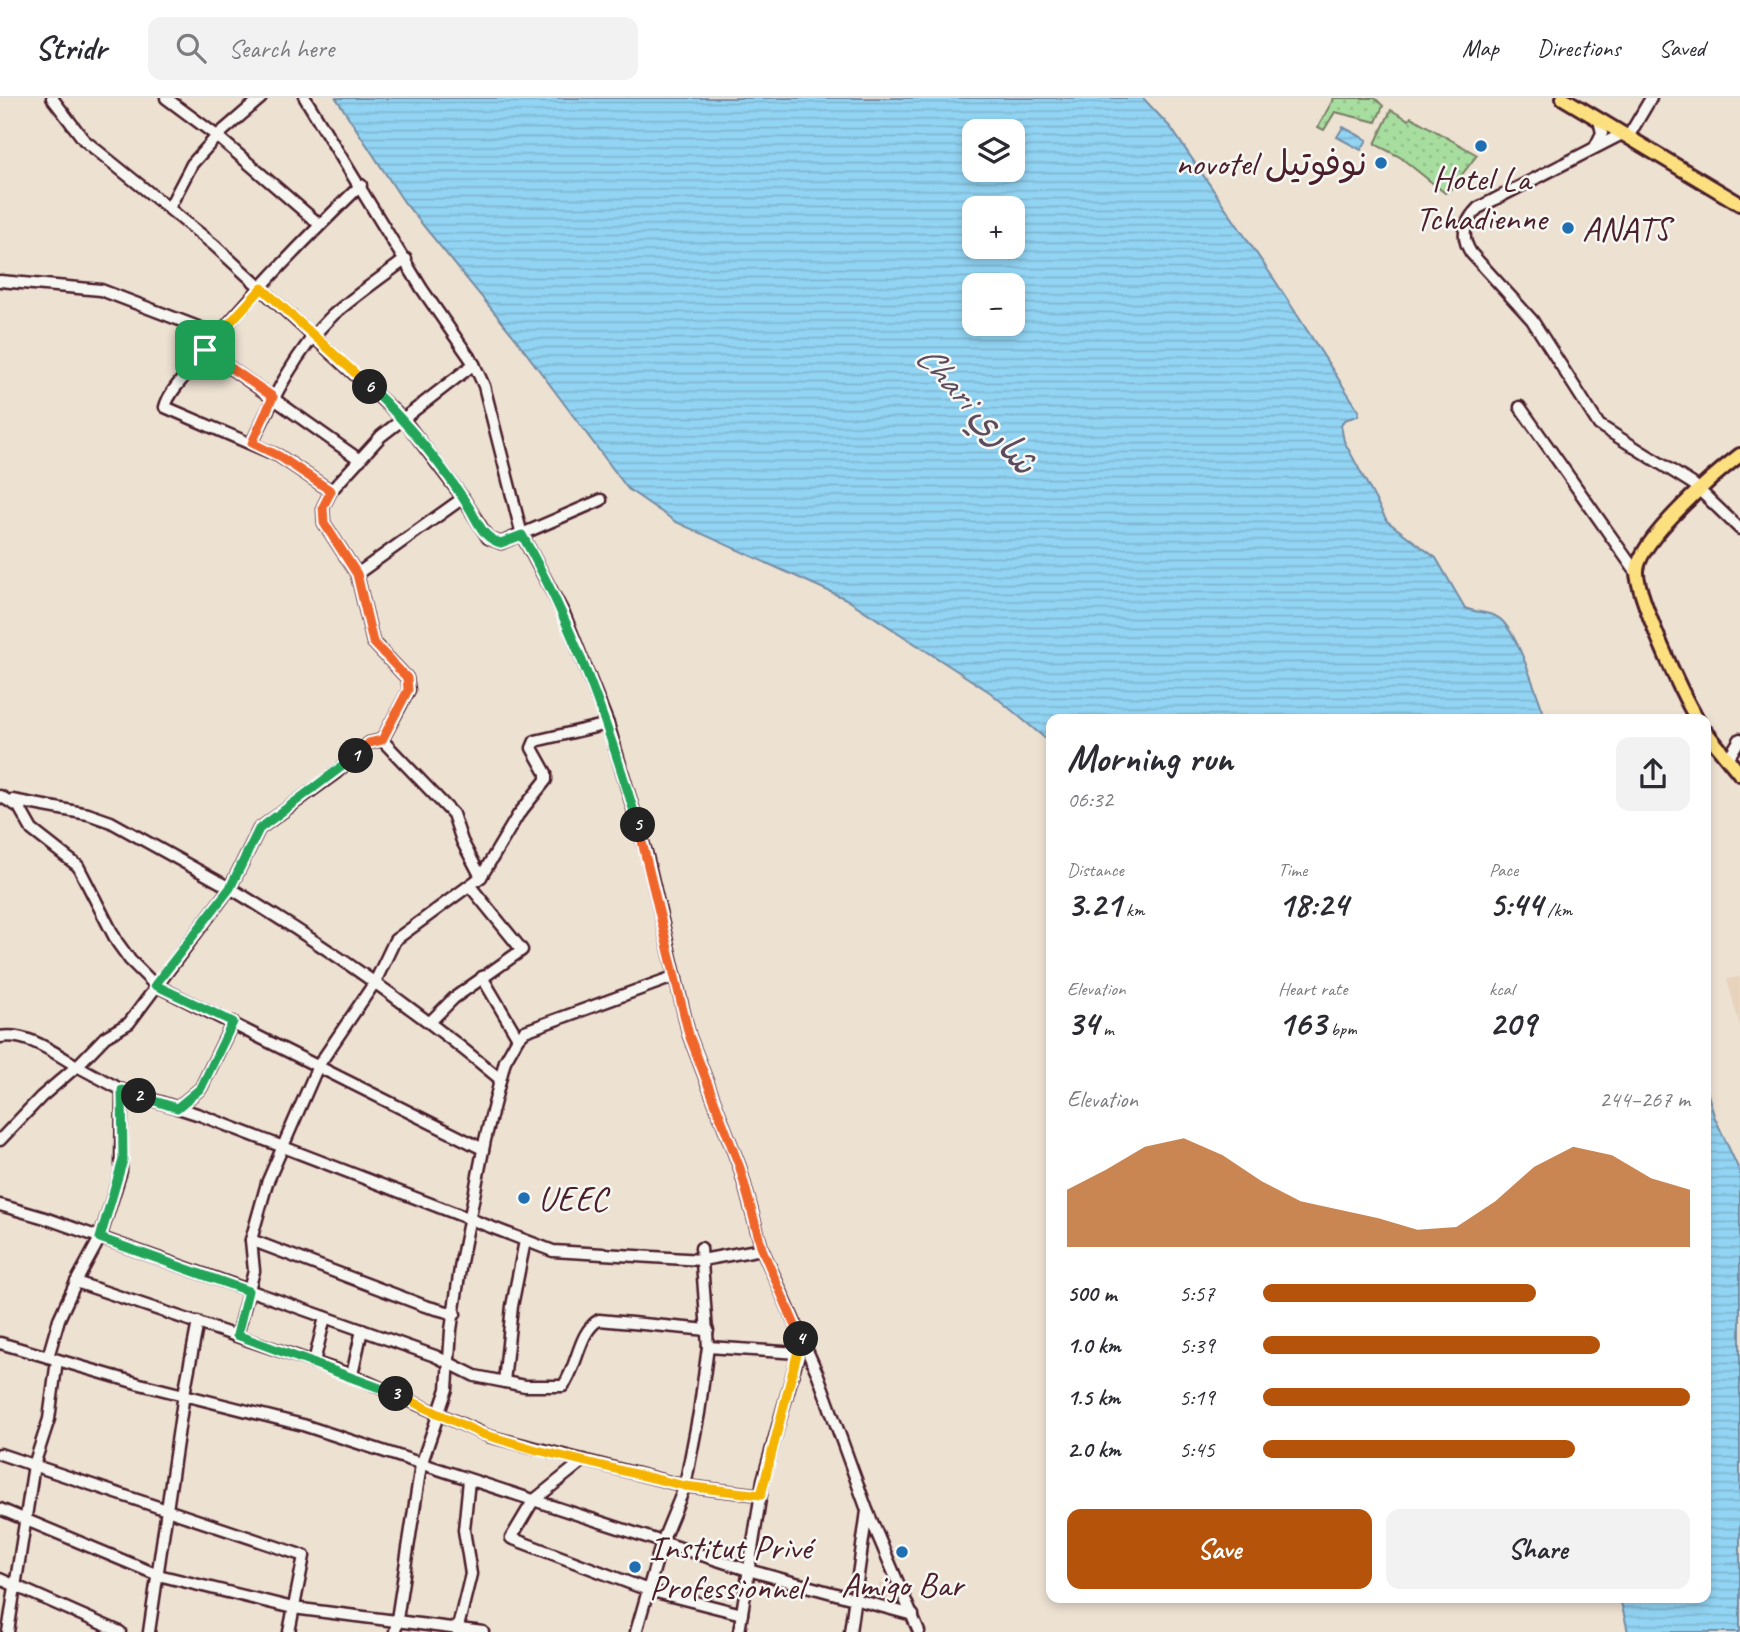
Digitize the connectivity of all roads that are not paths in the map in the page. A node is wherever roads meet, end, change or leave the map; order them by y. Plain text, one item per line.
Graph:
1 (52, 98) edge
2 (166, 98) edge
3 (261, 98) edge
4 (305, 98) edge
5 (1563, 98) edge
6 (1651, 98) edge
7 (1599, 120) junction
8 (1625, 135) junction
9 (217, 136) junction
10 (1595, 147) junction
11 (361, 185) junction
12 (1740, 204) edge
13 (169, 208) junction
14 (320, 225) junction
15 (406, 259) junction
16 (0, 281) edge
17 (262, 288) junction
18 (219, 335) junction
19 (315, 335) junction
20 (205, 350) junction
21 (474, 363) junction
22 (273, 397) junction
23 (1520, 407) dead end
24 (404, 420) junction
25 (252, 443) junction
26 (1740, 455) edge
27 (360, 460) junction
28 (1699, 488) junction
29 (331, 491) junction
30 (463, 498) junction
31 (601, 500) dead end
32 (1740, 529) edge
33 (522, 535) junction
34 (1636, 572) junction
35 (357, 574) junction
36 (1695, 714) edge
37 (608, 724) junction
38 (1711, 738) edge
39 (1740, 739) edge
40 (382, 740) junction
41 (1728, 759) junction
42 (1740, 774) edge
43 (4, 797) edge
44 (481, 877) junction
45 (470, 886) junction
46 (230, 888) junction
47 (676, 976) junction
48 (482, 977) junction
49 (375, 982) junction
50 (155, 985) junction
51 (430, 1021) junction
52 (233, 1022) junction
53 (0, 1037) edge
54 (518, 1038) junction
55 (77, 1066) junction
56 (318, 1066) junction
57 (500, 1080) junction
58 (122, 1090) junction
59 (177, 1108) junction
60 (0, 1140) edge
61 (281, 1147) junction
62 (483, 1149) junction
63 (0, 1205) edge
64 (469, 1221) junction
65 (100, 1238) junction
66 (251, 1240) junction
67 (525, 1241) junction
68 (701, 1248) dead end
69 (762, 1249) junction
70 (702, 1259) junction
71 (76, 1282) junction
72 (248, 1291) junction
73 (455, 1314) junction
74 (325, 1317) junction
75 (198, 1322) junction
76 (362, 1330) junction
77 (708, 1330) junction
78 (237, 1335) junction
79 (802, 1341) junction
80 (0, 1343) edge
81 (708, 1347) junction
82 (798, 1353) junction
83 (52, 1359) junction
84 (314, 1362) junction
85 (450, 1362) junction
86 (352, 1375) junction
87 (504, 1382) junction
88 (184, 1394) junction
89 (439, 1412) junction
90 (0, 1454) edge
91 (584, 1460) junction
92 (34, 1465) junction
93 (421, 1465) junction
94 (469, 1480) junction
95 (685, 1486) junction
96 (761, 1495) junction
97 (533, 1501) junction
98 (0, 1509) edge
99 (867, 1510) junction
100 (166, 1511) junction
101 (24, 1519) junction
102 (662, 1542) junction
103 (748, 1570) junction
104 (158, 1575) junction
105 (0, 1580) edge
106 (15, 1586) junction
107 (648, 1590) junction
108 (854, 1600) junction
109 (293, 1608) junction
110 (742, 1614) junction
111 (913, 1615) junction
112 (396, 1619) junction
113 (457, 1630) edge
114 (8, 1632) edge
115 (120, 1632) edge
116 (149, 1632) edge
117 (289, 1632) edge
118 (395, 1632) edge
119 (483, 1632) edge
120 (636, 1632) edge
121 (739, 1632) edge
122 (850, 1632) edge
123 (919, 1632) edge

1 - 13 street
2 - 9 street
3 - 9 street
4 - 11 street
5 - 7 main road
6 - 8 street
7 - 8 main road
7 - 10 street
8 - 10 street
8 - 12 main road
9 - 13 street
9 - 14 street
10 - 28 street
11 - 14 street
11 - 15 street
13 - 17 street
14 - 17 street
15 - 19 street
15 - 21 street
16 - 18 street
17 - 18 street
17 - 19 street
18 - 20 street
19 - 22 street
19 - 24 street
20 - 22 street
20 - 25 street
21 - 24 street
21 - 33 street
22 - 25 street
22 - 27 street
23 - 34 street
24 - 27 street
24 - 30 street
25 - 29 street
26 - 28 main road
27 - 29 street
28 - 32 street
28 - 34 main road
29 - 35 street
30 - 33 street
30 - 35 street
31 - 33 street
33 - 37 street
34 - 36 main road
35 - 40 street
37 - 44 street
37 - 47 street
38 - 41 main road
39 - 41 street
40 - 44 street
40 - 46 street
41 - 42 main road
43 - 46 street
43 - 50 street
44 - 45 street
45 - 48 street
45 - 49 street
46 - 49 street
46 - 50 street
47 - 54 street
47 - 69 street
48 - 51 street
48 - 54 street
49 - 51 street
49 - 56 street
50 - 52 street
50 - 55 street
51 - 57 street
52 - 56 street
52 - 59 street
53 - 55 street
54 - 57 street
55 - 58 street
55 - 60 street
56 - 61 street
56 - 62 street
57 - 62 street
58 - 59 street
58 - 65 street
59 - 61 street
61 - 64 street
61 - 66 street
62 - 64 street
63 - 65 street
64 - 67 street
64 - 73 street
65 - 71 street
65 - 72 street
66 - 72 street
66 - 73 street
67 - 70 street
67 - 87 street
68 - 70 street
69 - 70 street
69 - 79 street
70 - 77 street
71 - 75 street
71 - 83 street
72 - 74 street
72 - 78 street
73 - 85 street
74 - 76 street
74 - 84 street
75 - 78 street
75 - 88 street
76 - 85 street
76 - 86 street
77 - 81 street
77 - 87 street
78 - 84 street
79 - 82 street
79 - 99 street
80 - 83 street
81 - 82 street
81 - 95 street
82 - 96 street
83 - 88 street
83 - 92 street
84 - 86 street
85 - 87 street
85 - 89 street
86 - 89 street
88 - 93 street
88 - 100 street
89 - 91 street
89 - 93 street
90 - 92 street
91 - 95 street
91 - 97 street
92 - 100 street
92 - 101 street
93 - 94 street
93 - 112 street
94 - 97 street
94 - 113 street
95 - 96 street
95 - 102 street
96 - 103 street
97 - 102 street
97 - 107 street
98 - 101 street
99 - 108 street
99 - 111 street
100 - 104 street
100 - 109 street
101 - 104 street
101 - 106 street
102 - 103 street
102 - 107 street
103 - 108 street
103 - 110 street
104 - 109 street
104 - 116 street
105 - 106 street
106 - 114 street
106 - 115 street
107 - 110 street
107 - 120 street
108 - 111 street
108 - 122 street
109 - 112 street
109 - 117 street
110 - 121 street
111 - 123 street
112 - 113 street
112 - 118 street
113 - 119 street

